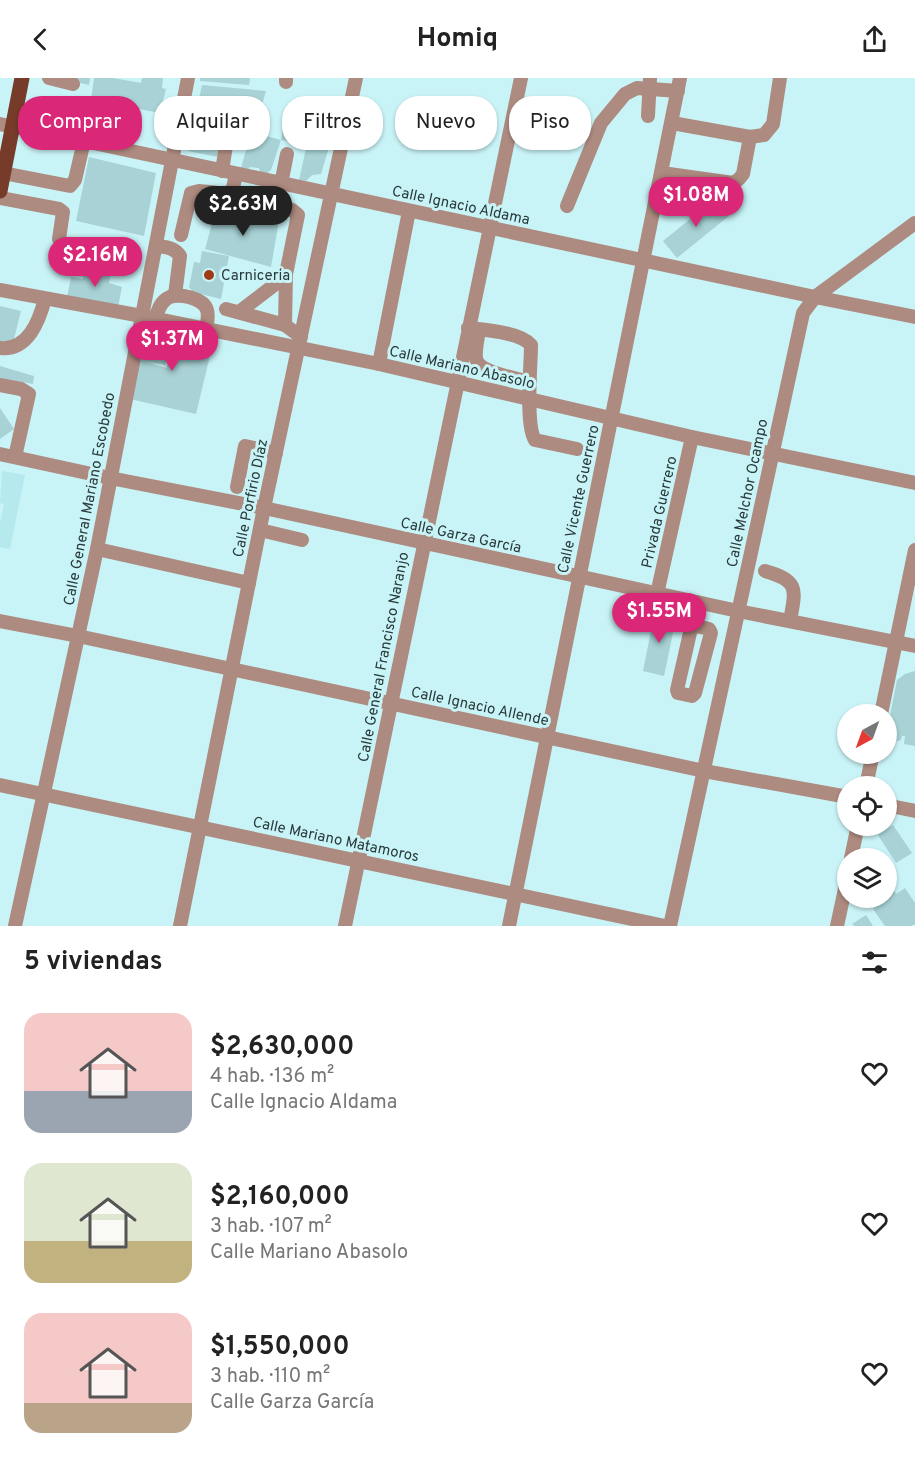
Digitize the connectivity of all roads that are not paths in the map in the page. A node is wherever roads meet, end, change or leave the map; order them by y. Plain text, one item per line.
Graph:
1 (22, 78) edge
2 (49, 78) edge
3 (188, 78) edge
4 (356, 78) edge
5 (520, 78) edge
6 (780, 78) edge
7 (650, 83) edge
8 (73, 84) dead end
9 (679, 84) edge
10 (648, 116) dead end
11 (672, 123) junction
12 (6, 126) edge
13 (750, 137) junction
14 (82, 150) edge
15 (126, 150) edge
16 (230, 150) edge
17 (287, 154) dead end
18 (172, 160) junction
19 (3, 168) edge
20 (229, 172) junction
21 (662, 173) junction
22 (275, 182) junction
23 (0, 191) edge
24 (331, 195) junction
25 (0, 198) edge
26 (567, 206) dead end
27 (409, 211) junction
28 (915, 223) edge
29 (489, 228) junction
30 (181, 235) dead end
31 (59, 239) dead end
32 (156, 246) junction
33 (644, 261) junction
34 (286, 276) junction
35 (0, 290) edge
36 (176, 295) junction
37 (815, 297) junction
38 (45, 299) junction
39 (148, 317) junction
40 (915, 317) edge
41 (285, 325) junction
42 (473, 329) junction
43 (206, 330) junction
44 (300, 343) junction
45 (0, 348) edge
46 (379, 364) junction
47 (456, 382) junction
48 (530, 382) junction
49 (0, 385) edge
50 (530, 399) junction
51 (612, 418) junction
52 (693, 437) junction
53 (577, 449) dead end
54 (276, 453) junction
55 (773, 453) junction
56 (4, 457) edge
57 (110, 478) junction
58 (915, 483) edge
59 (237, 487) dead end
60 (264, 508) junction
61 (260, 530) junction
62 (302, 540) dead end
63 (423, 544) junction
64 (97, 549) junction
65 (915, 550) edge
66 (765, 571) dead end
67 (578, 577) junction
68 (249, 583) junction
69 (657, 594) junction
70 (697, 602) junction
71 (738, 611) junction
72 (0, 621) edge
73 (790, 621) junction
74 (692, 626) junction
75 (78, 636) junction
76 (896, 642) junction
77 (915, 646) edge
78 (232, 670) junction
79 (698, 684) junction
80 (721, 689) junction
81 (391, 704) junction
82 (883, 704) edge
83 (547, 736) junction
84 (704, 771) junction
85 (0, 785) edge
86 (45, 794) junction
87 (837, 795) edge
88 (897, 807) edge
89 (915, 811) edge
90 (198, 826) junction
91 (359, 861) junction
92 (515, 895) junction
93 (841, 908) edge
94 (15, 926) edge
95 (180, 926) edge
96 (345, 926) edge
97 (509, 926) edge
98 (665, 926) edge
99 (670, 926) edge
100 (837, 926) edge

1 - 12 main road
2 - 8 street
3 - 18 street, Calle General Mariano Escobedo
4 - 24 street, Calle Porfirio Díaz
5 - 29 street, Calle General Francisco Naranjo
6 - 13 street
7 - 9 street
7 - 10 street
7 - 26 street
9 - 11 street, Calle Vicente Guerrero
11 - 13 street
11 - 21 street, Calle Vicente Guerrero
12 - 19 main road
13 - 21 street
14 - 19 street
15 - 18 street, Calle Ignacio Aldama
16 - 20 street
17 - 22 street
18 - 20 street, Calle Ignacio Aldama
18 - 32 street, Calle General Mariano Escobedo
19 - 23 main road
20 - 22 street, Calle Ignacio Aldama
20 - 30 street
21 - 33 street, Calle Vicente Guerrero
22 - 24 street, Calle Ignacio Aldama
22 - 34 street
24 - 27 street, Calle Ignacio Aldama
24 - 44 street, Calle Porfirio Díaz
25 - 31 street
27 - 29 street, Calle Ignacio Aldama
27 - 46 street
28 - 37 street, Calle Melchor Ocampo
29 - 33 street, Calle Ignacio Aldama
29 - 42 street, Calle General Francisco Naranjo
32 - 36 street
32 - 39 street, Calle General Mariano Escobedo
33 - 37 street, Calle Ignacio Aldama
33 - 51 street, Calle Vicente Guerrero
34 - 41 street
34 - 41 street
35 - 38 street, Calle Mariano Abasolo
36 - 39 street
36 - 43 street
37 - 40 street, Calle Ignacio Aldama
37 - 55 street, Calle Melchor Ocampo
38 - 39 street, Calle Mariano Abasolo
38 - 45 street
39 - 43 street, Calle Mariano Abasolo
39 - 57 street, Calle General Mariano Escobedo
41 - 44 street
42 - 47 street, Calle General Francisco Naranjo
42 - 48 street
42 - 48 street
43 - 44 street, Calle Mariano Abasolo
44 - 46 street, Calle Mariano Abasolo
44 - 54 street, Calle Porfirio Díaz
46 - 47 street, Calle Mariano Abasolo
47 - 50 street, Calle Mariano Abasolo
47 - 63 street, Calle General Francisco Naranjo
48 - 50 street
49 - 56 street
50 - 51 street, Calle Mariano Abasolo
50 - 53 street
51 - 52 street, Calle Mariano Abasolo
51 - 67 street, Calle Vicente Guerrero
52 - 55 street, Calle Mariano Abasolo
52 - 69 street, Privada Guerrero
54 - 59 street
54 - 60 street, Calle Porfirio Díaz
55 - 58 street, Calle Mariano Abasolo
55 - 71 street, Calle Melchor Ocampo
56 - 57 street, Calle Garza García
57 - 60 street, Calle Garza García
57 - 64 street, Calle General Mariano Escobedo
60 - 61 street, Calle Porfirio Díaz
60 - 63 street, Calle Garza García
61 - 62 street
61 - 68 street, Calle Porfirio Díaz
63 - 67 street, Calle Garza García
63 - 81 street, Calle General Francisco Naranjo
64 - 68 street
64 - 75 street, Calle General Mariano Escobedo
65 - 76 street
66 - 73 street
67 - 69 street, Calle Garza García
67 - 83 street, Calle Vicente Guerrero
68 - 78 street, Calle Porfirio Díaz
69 - 70 street, Calle Garza García
70 - 71 street, Calle Garza García
70 - 74 street
71 - 73 street, Calle Garza García
71 - 80 street, Calle Melchor Ocampo
72 - 75 street, Calle Ignacio Allende
73 - 76 street, Calle Garza García
74 - 79 street
74 - 79 street
75 - 78 street, Calle Ignacio Allende
75 - 86 street, Calle General Mariano Escobedo
76 - 77 street, Calle Garza García
76 - 82 street
78 - 81 street, Calle Ignacio Allende
78 - 90 street, Calle Porfirio Díaz
79 - 80 street
80 - 84 street, Calle Melchor Ocampo
81 - 83 street, Calle Ignacio Allende
81 - 91 street, Calle General Francisco Naranjo
83 - 84 street, Calle Ignacio Allende
83 - 92 street, Calle Vicente Guerrero
84 - 87 street, Calle Ignacio Allende
84 - 99 street, Calle Melchor Ocampo
85 - 86 street, Calle Mariano Matamoros
86 - 90 street, Calle Mariano Matamoros
86 - 94 street, Calle General Mariano Escobedo
88 - 89 street
90 - 91 street, Calle Mariano Matamoros
90 - 95 street, Calle Porfirio Díaz
91 - 92 street, Calle Mariano Matamoros
91 - 96 street, Calle General Francisco Naranjo
92 - 97 street, Calle Vicente Guerrero
92 - 98 street, Calle Mariano Matamoros
93 - 100 street

